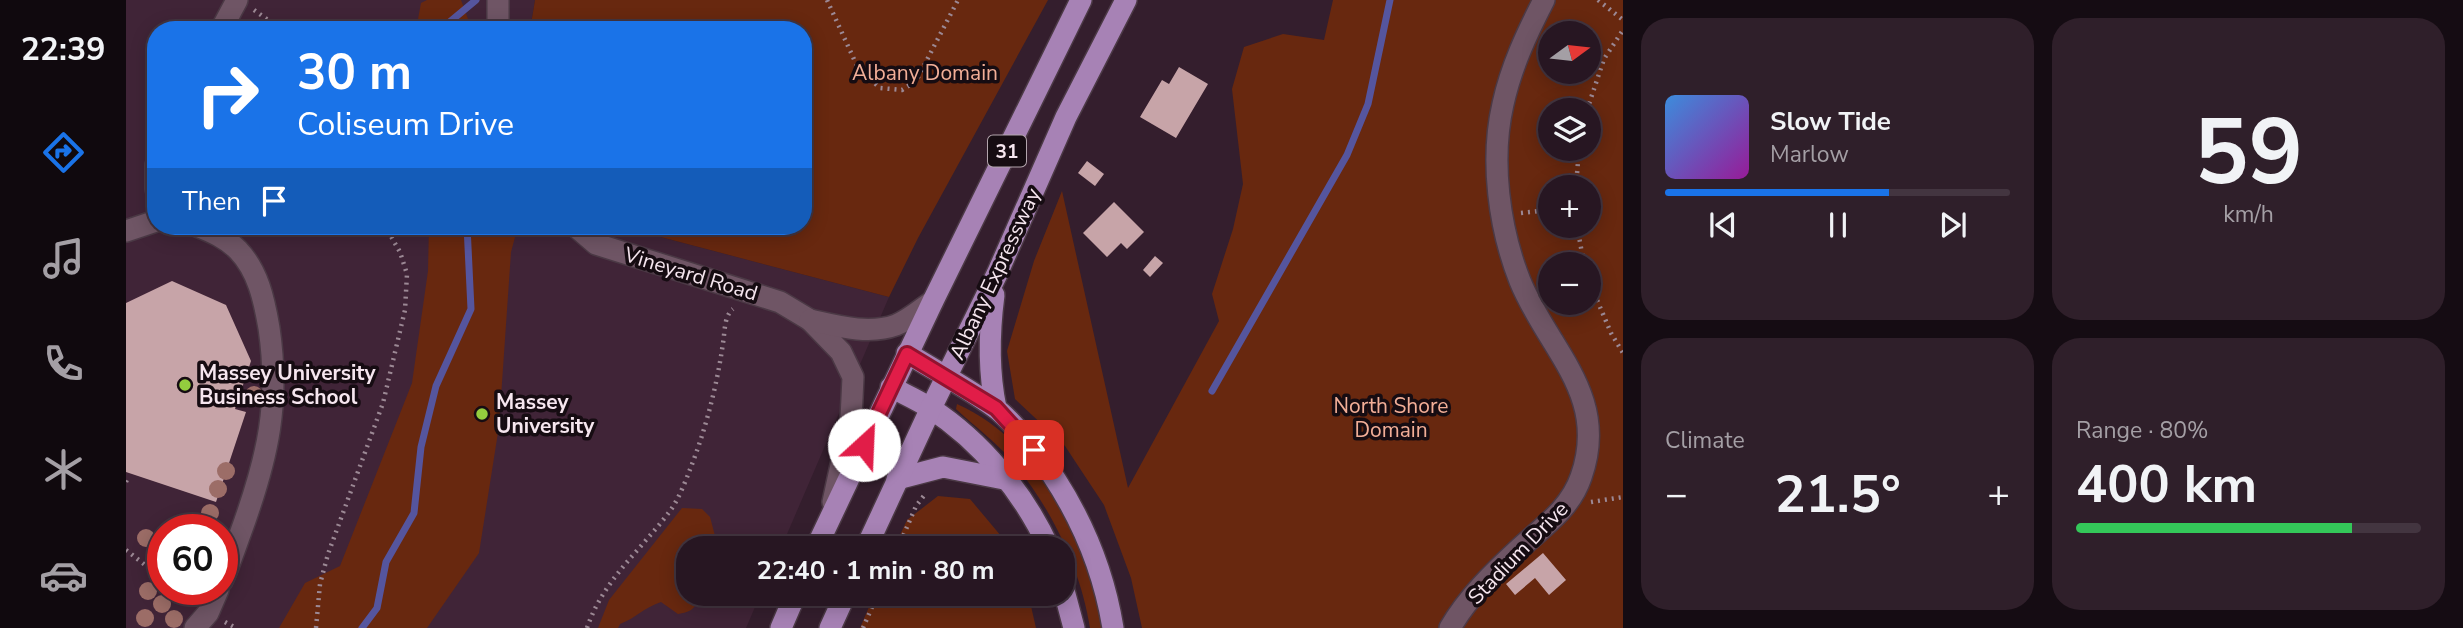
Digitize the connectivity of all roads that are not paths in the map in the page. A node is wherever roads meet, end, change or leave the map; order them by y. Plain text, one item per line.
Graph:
1 (498, 0) edge
2 (1081, 0) edge
3 (1126, 0) edge
4 (1544, 0) edge
5 (243, 4) edge
6 (229, 21) edge
7 (498, 21) edge
8 (147, 224) edge
9 (126, 232) edge
10 (218, 235) edge
11 (586, 235) edge
12 (997, 274) junction
13 (933, 301) junction
14 (810, 320) junction
15 (907, 354) junction
16 (947, 378) junction
17 (891, 387) junction
18 (931, 408) junction
19 (996, 408) junction
20 (897, 479) junction
21 (1009, 481) junction
22 (829, 517) junction
23 (821, 536) edge
24 (871, 536) edge
25 (1042, 536) edge
26 (238, 537) edge
27 (211, 605) edge
28 (790, 606) edge
29 (840, 606) edge
30 (1068, 606) edge
31 (195, 628) edge
32 (781, 628) edge
33 (830, 628) edge
34 (1074, 628) edge
35 (1113, 628) edge
36 (1450, 628) edge

1 - 7 street
2 - 13 main road, Albany Expressway / 31
3 - 12 main road, Albany Expressway / 31
4 - 36 street, Stadium Drive
5 - 6 street
8 - 9 street
10 - 26 street
11 - 14 street, Vineyard Road
12 - 16 main road, Albany Expressway / 31
12 - 19 main road
13 - 14 street, Vineyard Road
13 - 15 main road, Albany Expressway / 31
14 - 22 street, Vineyard Road
15 - 16 main road
15 - 17 main road, Albany Expressway / 31
16 - 18 main road, Albany Expressway / 31
16 - 19 main road
17 - 18 main road
17 - 22 main road, Albany Expressway / 31
18 - 20 main road, Albany Expressway / 31
18 - 21 main road
19 - 35 main road
20 - 21 main road
20 - 24 main road, Albany Expressway / 31
21 - 25 main road
22 - 23 main road, Albany Expressway / 31
27 - 31 street
28 - 32 main road
29 - 33 main road
30 - 34 main road

